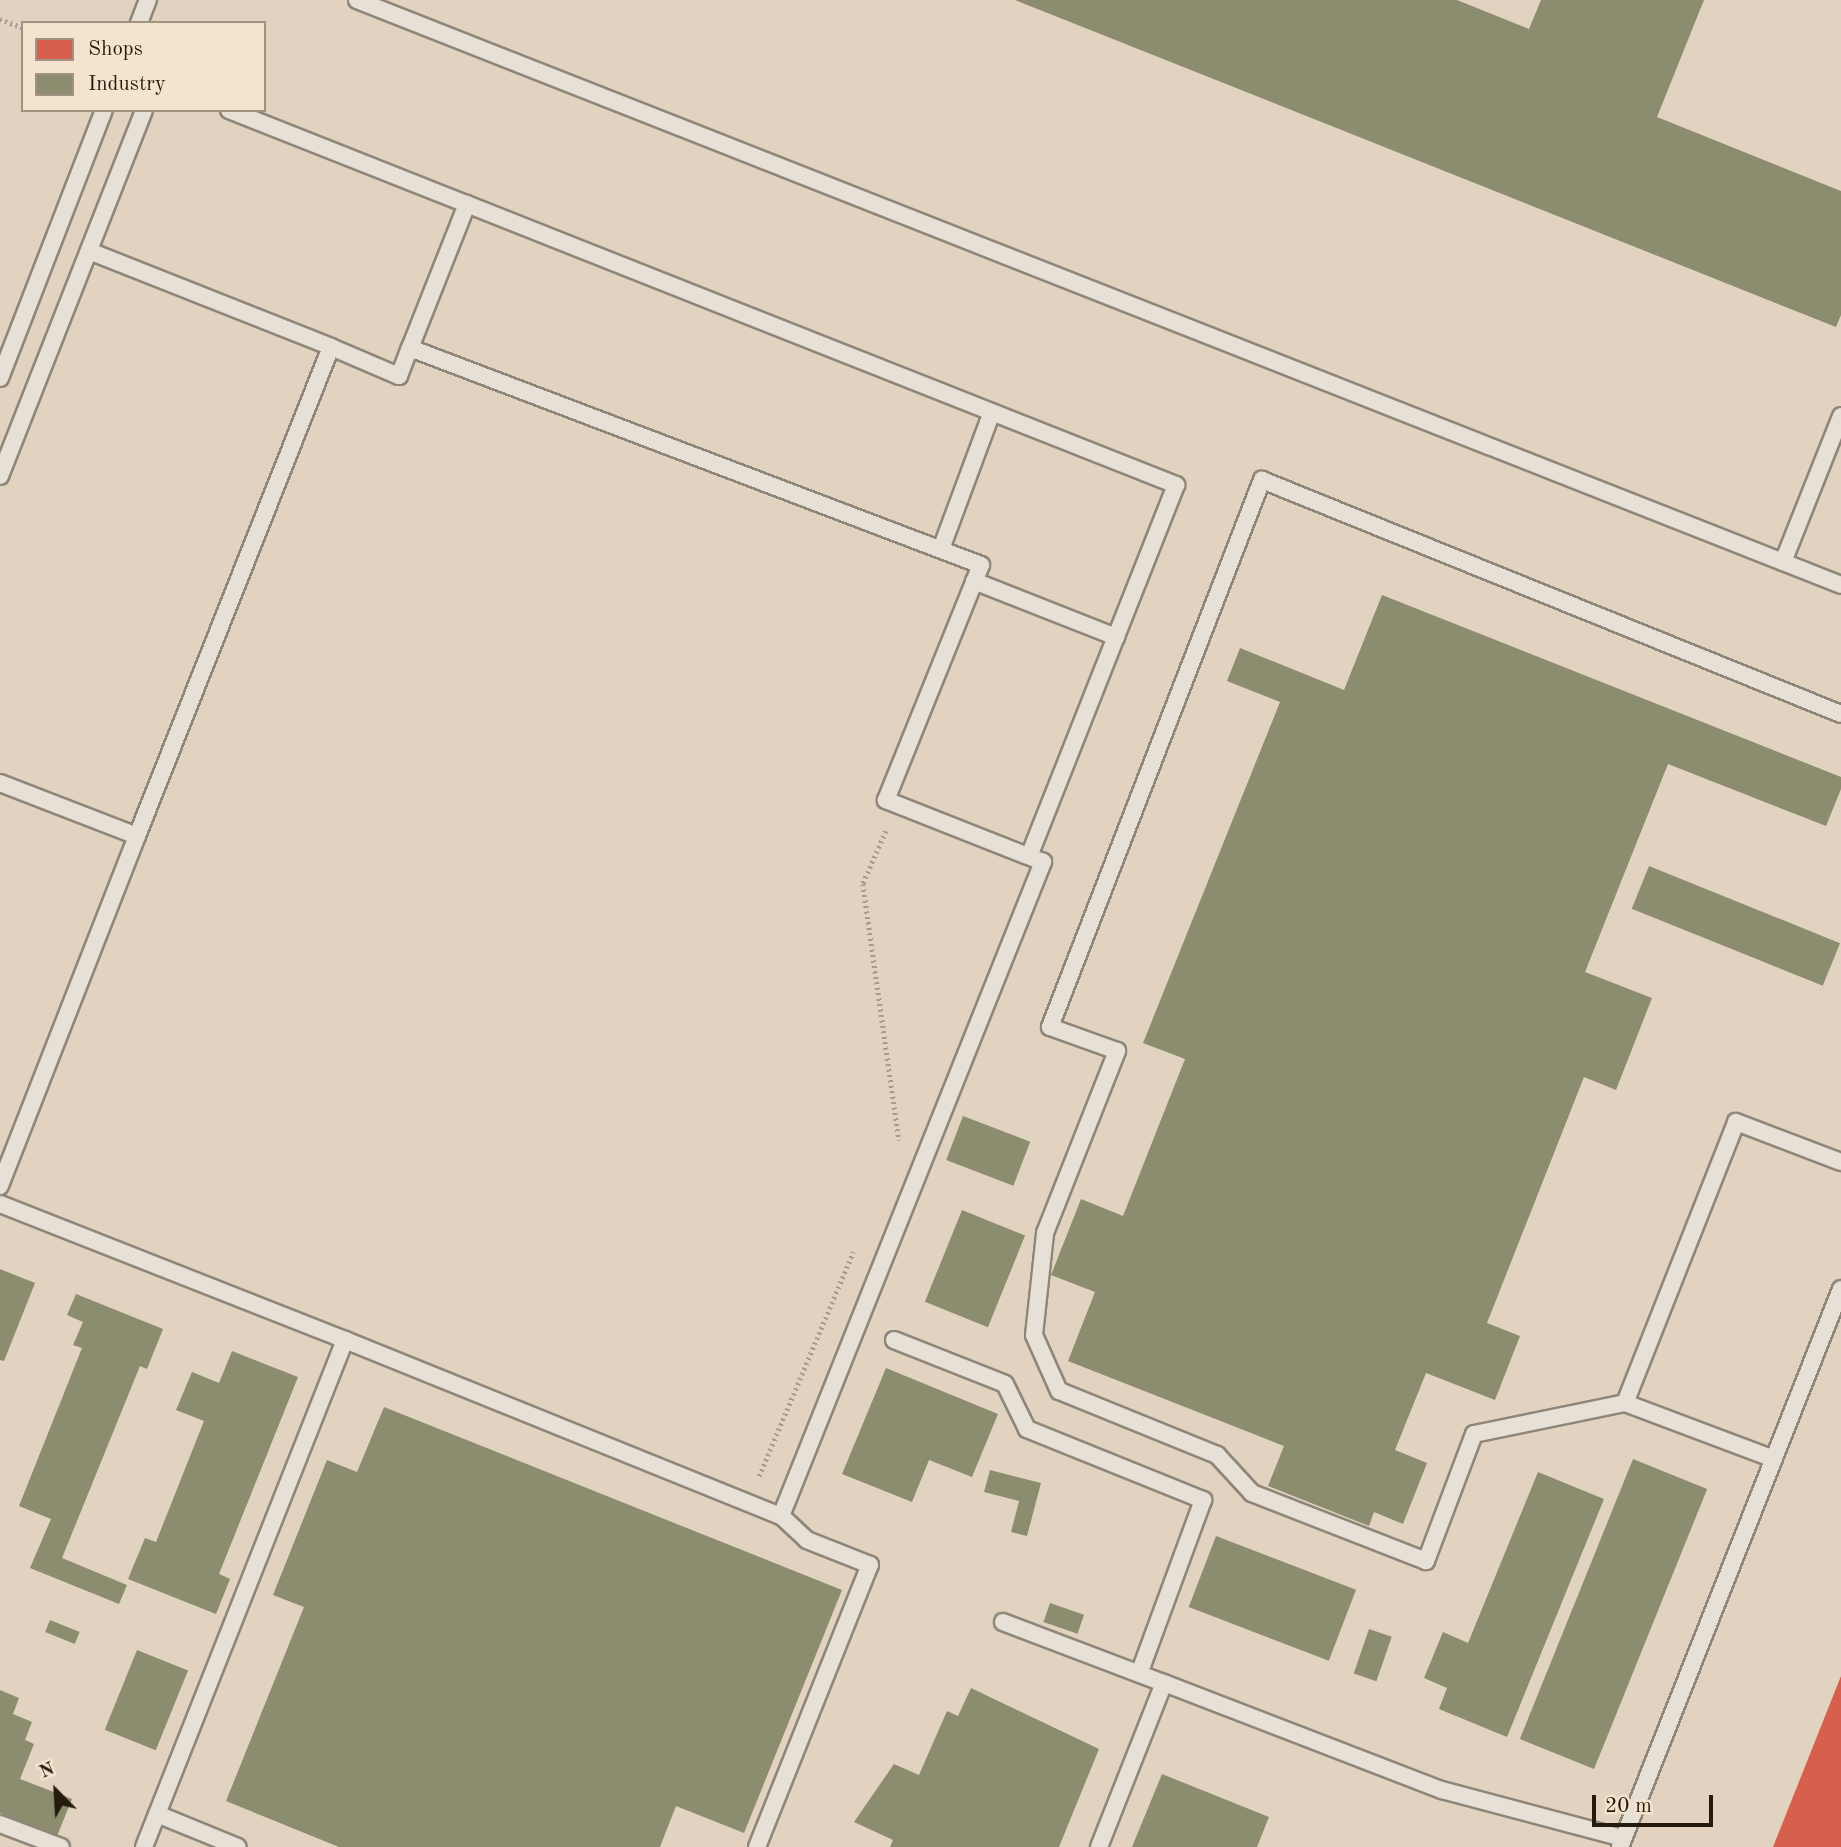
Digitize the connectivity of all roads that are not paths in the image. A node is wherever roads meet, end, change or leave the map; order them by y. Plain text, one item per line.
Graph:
1 (148, 0) edge
2 (357, 0) edge
3 (140, 21) edge
4 (103, 112) edge
5 (143, 112) edge
6 (234, 112) edge
7 (467, 204) junction
8 (89, 251) junction
9 (331, 347) junction
10 (410, 348) junction
11 (0, 378) edge
12 (992, 412) junction
13 (1841, 416) edge
14 (0, 476) edge
15 (941, 549) junction
16 (1783, 562) junction
17 (974, 581) junction
18 (1841, 585) edge
19 (1116, 637) junction
20 (1841, 714) edge
21 (0, 783) edge
22 (137, 836) junction
23 (1029, 856) junction
24 (1841, 1162) edge
25 (0, 1186) edge
26 (0, 1204) edge
27 (1841, 1289) edge
28 (345, 1340) junction
29 (894, 1340) dead end
30 (1625, 1403) junction
31 (1774, 1459) junction
32 (780, 1516) junction
33 (1003, 1622) dead end
34 (1139, 1674) junction
35 (1164, 1683) junction
36 (157, 1814) junction
37 (0, 1824) edge
38 (1621, 1842) edge
39 (61, 1847) edge
40 (144, 1847) edge
41 (238, 1847) edge
42 (757, 1847) edge
43 (1099, 1847) edge

1 - 3 lane
2 - 16 lane
4 - 11 lane
5 - 8 lane
6 - 7 lane
7 - 10 lane
7 - 12 lane
8 - 9 lane
8 - 14 lane
9 - 10 lane
9 - 22 lane
10 - 15 lane
12 - 15 lane
12 - 19 lane
13 - 16 lane
15 - 17 lane
16 - 18 lane
17 - 19 lane
17 - 23 lane
19 - 23 lane
20 - 30 lane
21 - 22 lane
22 - 25 lane
23 - 32 lane
24 - 30 lane
26 - 28 lane
27 - 31 lane
28 - 32 lane
28 - 36 lane
29 - 34 lane
30 - 31 lane
31 - 38 lane
32 - 42 lane
33 - 34 lane
34 - 35 lane
35 - 38 lane
35 - 43 lane
36 - 40 lane
36 - 41 lane
37 - 39 lane

